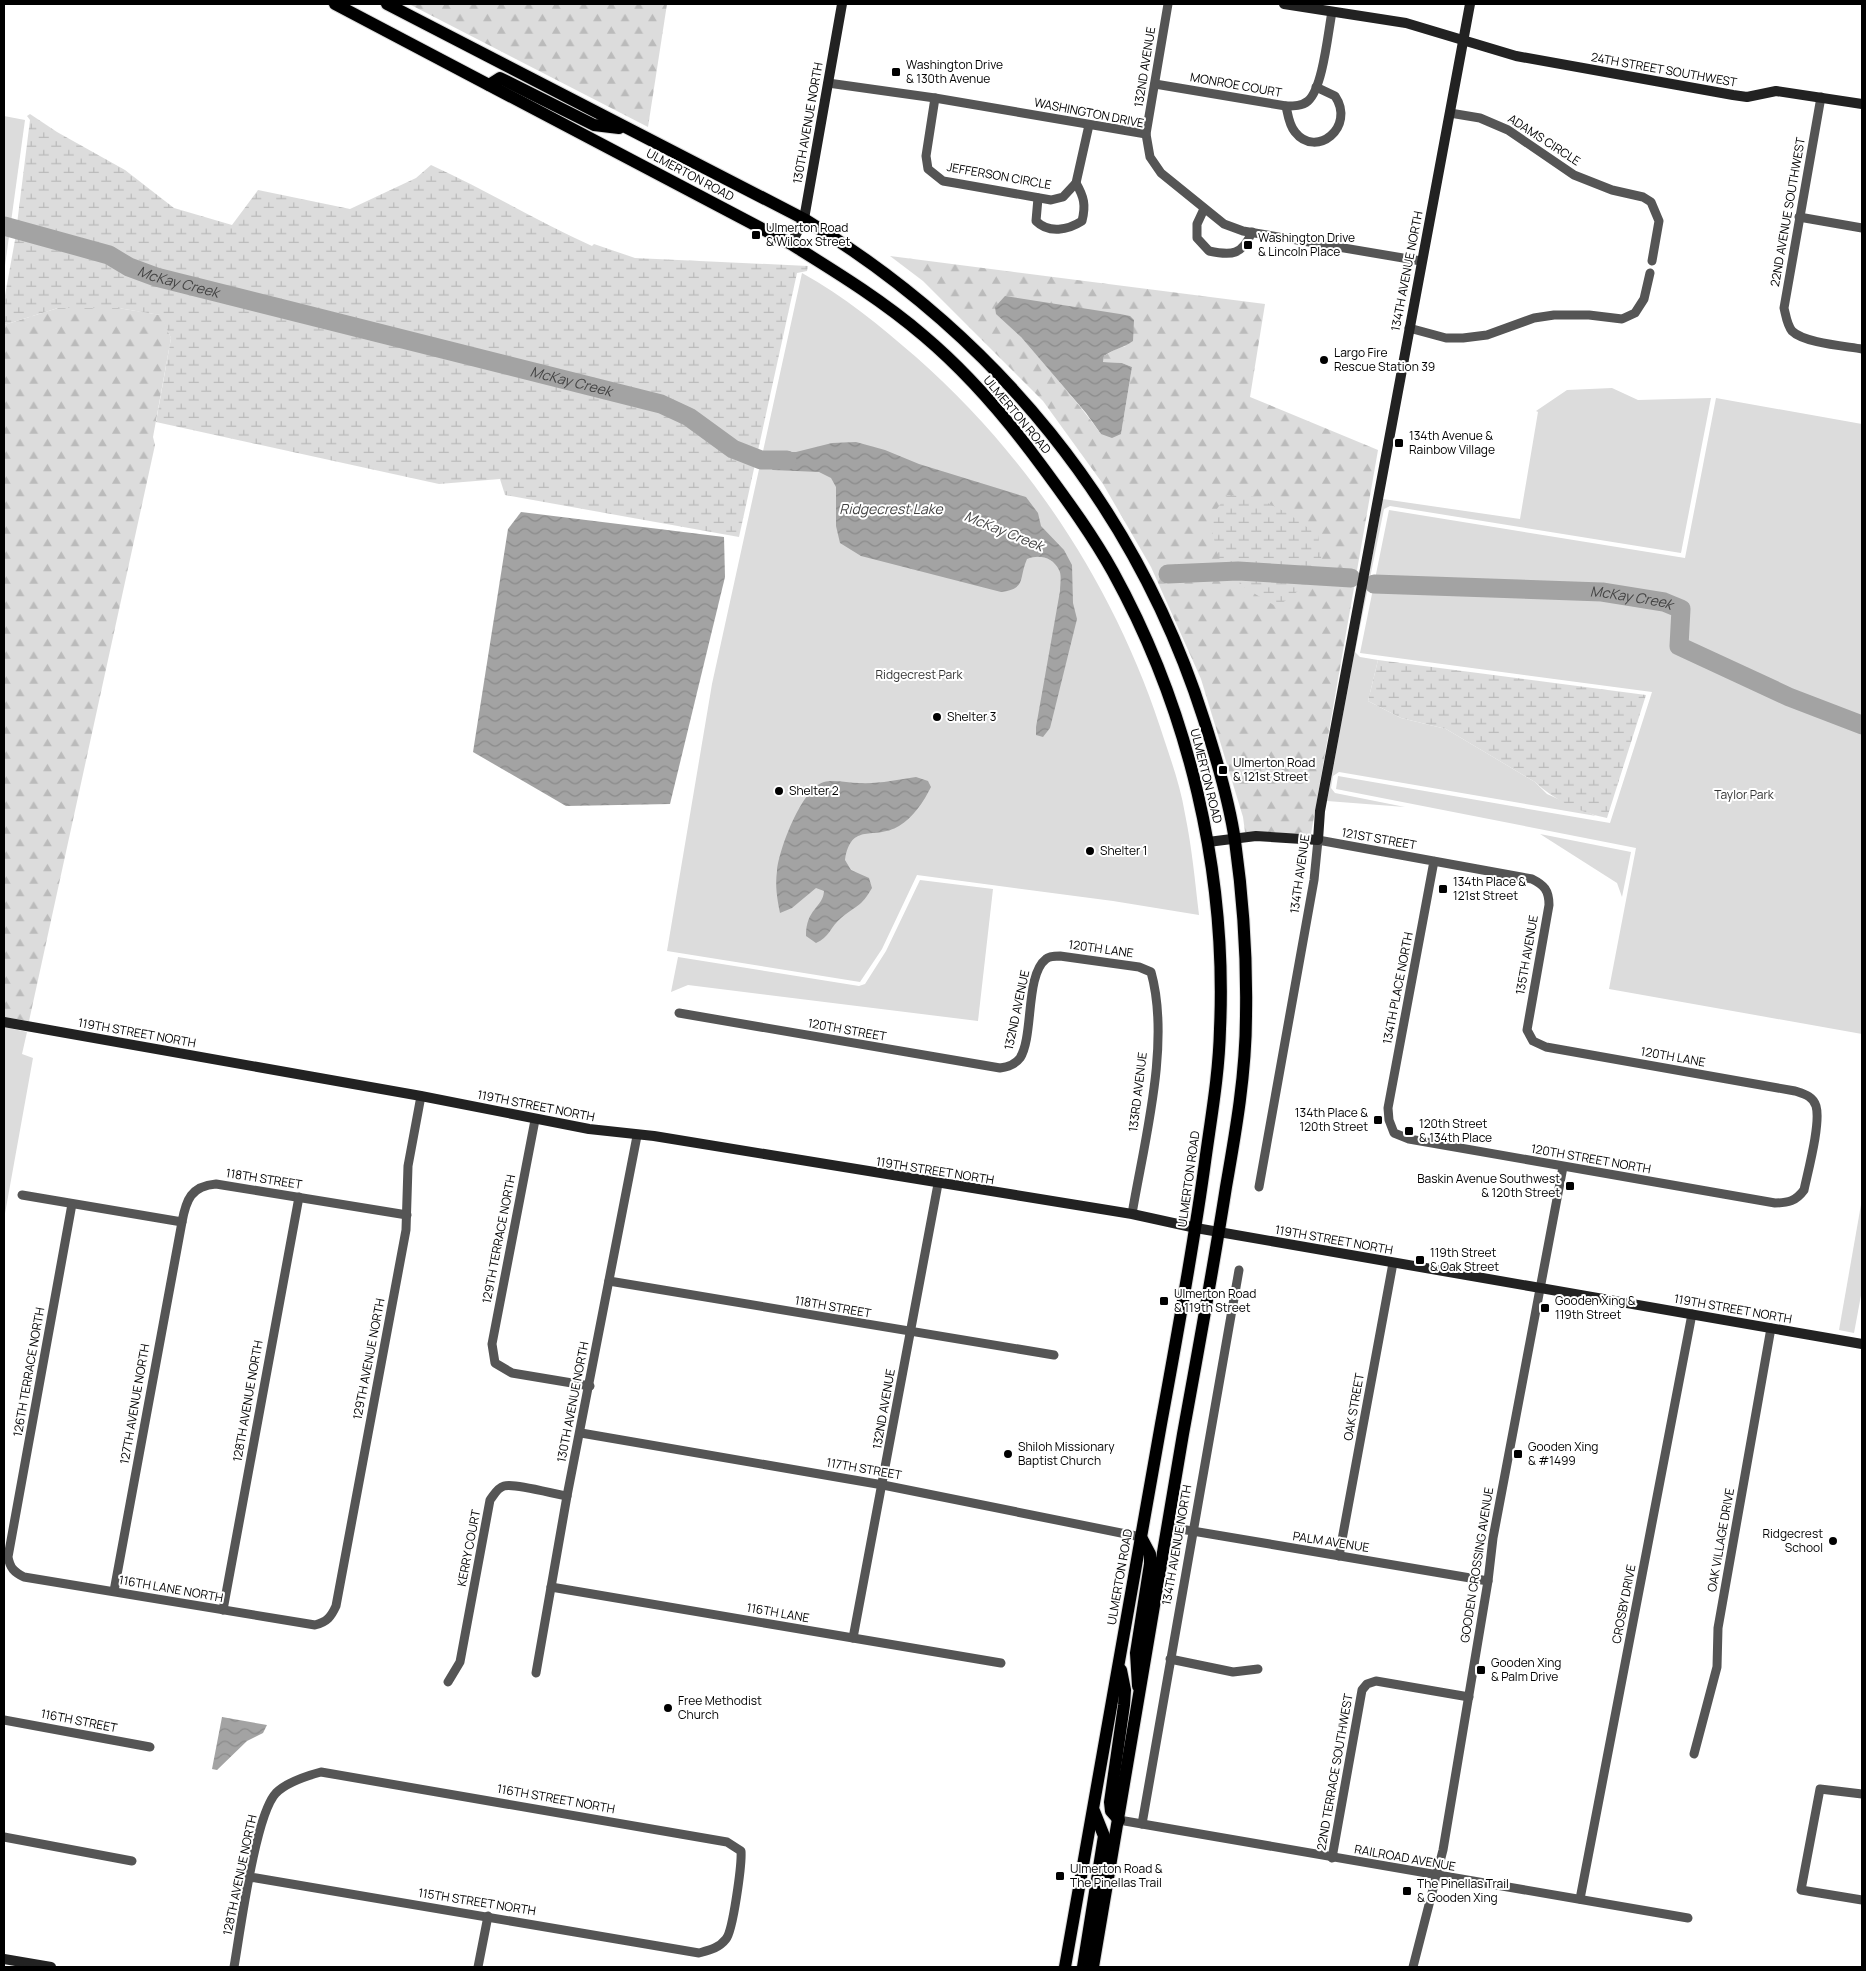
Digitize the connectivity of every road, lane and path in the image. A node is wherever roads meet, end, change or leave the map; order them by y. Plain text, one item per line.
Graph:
1 (335, 4) edge
2 (387, 4) edge
3 (842, 4) edge
4 (1168, 4) edge
5 (1284, 4) edge
6 (1470, 4) edge
7 (1332, 12) junction
8 (1463, 42) junction
9 (489, 84) junction
10 (828, 84) junction
11 (1155, 84) junction
12 (1316, 87) junction
13 (1821, 97) junction
14 (935, 98) junction
15 (1862, 104) edge
16 (1286, 106) junction
17 (1450, 113) junction
18 (1089, 124) junction
19 (629, 129) junction
20 (1146, 134) junction
21 (1076, 183) junction
22 (1038, 198) junction
23 (1204, 209) junction
24 (1799, 217) junction
25 (804, 219) junction
26 (1862, 228) edge
27 (1252, 232) junction
28 (791, 244) junction
29 (1652, 260) dead end
30 (1421, 261) junction
31 (1650, 273) dead end
32 (1408, 328) junction
33 (1862, 349) edge
34 (1366, 564) joint
35 (1234, 838) junction
36 (1318, 840) junction
37 (1208, 842) junction
38 (1434, 861) junction
39 (1543, 885) joint
40 (1047, 958) joint
41 (1151, 972) joint
42 (679, 1014) dead end
43 (4, 1022) edge
44 (1527, 1030) joint
45 (1011, 1066) joint
46 (421, 1096) junction
47 (535, 1120) junction
48 (1389, 1120) joint
49 (637, 1136) junction
50 (1563, 1167) junction
51 (938, 1184) junction
52 (1259, 1187) dead end
53 (22, 1195) dead end
54 (299, 1197) junction
55 (1798, 1198) joint
56 (72, 1204) junction
57 (1132, 1214) junction
58 (407, 1215) junction
59 (182, 1222) junction
60 (1196, 1228) junction
61 (1219, 1232) junction
62 (1393, 1263) junction
63 (1239, 1270) dead end
64 (609, 1281) junction
65 (1540, 1288) junction
66 (1692, 1314) junction
67 (1771, 1328) junction
68 (911, 1333) junction
69 (1862, 1344) edge
70 (1054, 1355) dead end
71 (590, 1386) junction
72 (581, 1433) junction
73 (883, 1485) junction
74 (567, 1496) junction
75 (1169, 1527) junction
76 (1192, 1531) junction
77 (1141, 1537) junction
78 (1339, 1556) junction
79 (14, 1572) joint
80 (1488, 1580) junction
81 (551, 1588) junction
82 (114, 1591) junction
83 (223, 1610) junction
84 (324, 1623) joint
85 (853, 1638) junction
86 (1170, 1659) junction
87 (1119, 1662) junction
88 (1001, 1663) dead end
89 (1258, 1670) dead end
90 (536, 1673) dead end
91 (448, 1682) dead end
92 (1140, 1696) junction
93 (1469, 1697) junction
94 (4, 1720) edge
95 (150, 1748) dead end
96 (1694, 1754) dead end
97 (364, 1778) joint
98 (1862, 1794) edge
99 (1093, 1811) junction
100 (1119, 1820) junction
101 (1142, 1824) junction
102 (4, 1837) edge
103 (1332, 1858) junction
104 (132, 1861) dead end
105 (1437, 1876) junction
106 (250, 1877) junction
107 (1580, 1899) junction
108 (1862, 1900) edge
109 (488, 1916) junction
110 (1688, 1918) dead end
111 (699, 1953) joint
112 (4, 1959) edge
113 (1065, 1966) edge
114 (51, 1967) edge
115 (234, 1967) edge
116 (478, 1967) edge
117 (1083, 1967) edge
118 (1093, 1967) edge
119 (1413, 1967) edge

1 - 9 main road, ULMERTON ROAD
2 - 19 main road, ULMERTON ROAD
3 - 10 street, 130TH AVENUE NORTH
4 - 11 street, 132ND AVENUE
5 - 7 street, 24TH STREET SOUTHWEST
6 - 8 street
7 - 8 street, 24TH STREET SOUTHWEST
7 - 12 street, MONROE COURT
8 - 13 street, 24TH STREET SOUTHWEST
8 - 17 street, 134TH AVENUE NORTH
9 - 19 main road
9 - 28 main road, ULMERTON ROAD
10 - 14 street, WASHINGTON DRIVE
10 - 25 street, 130TH AVENUE NORTH
11 - 16 street, MONROE COURT
11 - 20 street, 132ND AVENUE
12 - 16 street, MONROE COURT
12 - 16 street
13 - 15 street, 24TH STREET SOUTHWEST
13 - 24 street, 22ND AVENUE SOUTHWEST
14 - 18 street, WASHINGTON DRIVE
14 - 22 street, JEFFERSON CIRCLE
17 - 29 street, ADAMS CIRCLE
17 - 30 street, 134TH AVENUE NORTH
18 - 20 street, WASHINGTON DRIVE
18 - 21 street
19 - 25 main road, ULMERTON ROAD
20 - 23 street, WASHINGTON DRIVE
21 - 22 street, JEFFERSON CIRCLE
21 - 22 street
23 - 27 street, WASHINGTON DRIVE
23 - 27 street
24 - 26 street
24 - 33 street, 22ND AVENUE SOUTHWEST
25 - 28 street, 130TH AVENUE NORTH
25 - 35 main road, ULMERTON ROAD
27 - 30 street, WASHINGTON DRIVE
28 - 37 main road, ULMERTON ROAD
30 - 32 street, 134TH AVENUE NORTH
31 - 32 street
32 - 34 street, 134TH AVENUE NORTH
34 - 36 street, 134TH AVENUE
35 - 36 street, 121ST STREET
35 - 37 street, 121ST STREET
35 - 61 main road, ULMERTON ROAD
36 - 38 street, 121ST STREET
36 - 52 street, 134TH AVENUE
37 - 60 main road, ULMERTON ROAD
38 - 39 street, 121ST STREET
38 - 48 street, 134TH PLACE NORTH
39 - 44 street, 135TH AVENUE
40 - 41 street, 120TH LANE
40 - 45 street, 132ND AVENUE
41 - 57 street, 133RD AVENUE
42 - 45 street, 120TH STREET
43 - 46 street, 119TH STREET NORTH
44 - 55 street, 120TH LANE
46 - 47 street, 119TH STREET NORTH
46 - 58 street, 129TH AVENUE NORTH
47 - 49 street, 119TH STREET NORTH
47 - 71 street, 129TH TERRACE NORTH
48 - 50 street, 120TH STREET NORTH
49 - 51 street, 119TH STREET NORTH
49 - 64 street, 130TH AVENUE NORTH
50 - 55 street, 120TH STREET NORTH
50 - 65 street, GOODEN CROSSING AVENUE
51 - 57 street, 119TH STREET NORTH
51 - 68 street, 132ND AVENUE
53 - 56 street
54 - 58 street, 118TH STREET
54 - 59 street, 118TH STREET
54 - 83 street, 128TH AVENUE NORTH
56 - 59 street
56 - 79 street, 126TH TERRACE NORTH
57 - 60 street, 119TH STREET NORTH
58 - 84 street, 129TH AVENUE NORTH
59 - 82 street, 127TH AVENUE NORTH
60 - 61 street, 119TH STREET NORTH
60 - 77 main road, ULMERTON ROAD
61 - 62 street, 119TH STREET NORTH
61 - 75 main road, ULMERTON ROAD
62 - 65 street, 119TH STREET NORTH
62 - 78 street, OAK STREET
63 - 76 street, 134TH AVENUE NORTH
64 - 68 street, 118TH STREET
64 - 71 street, 130TH AVENUE NORTH
65 - 66 street, 119TH STREET NORTH
65 - 80 street, GOODEN CROSSING AVENUE
66 - 67 street, 119TH STREET NORTH
66 - 107 street, CROSBY DRIVE
67 - 69 street, 119TH STREET NORTH
67 - 96 street, OAK VILLAGE DRIVE
68 - 70 street, 118TH STREET
68 - 73 street, 132ND AVENUE
71 - 72 street, 130TH AVENUE NORTH
72 - 73 street, 117TH STREET
72 - 74 street, 130TH AVENUE NORTH
73 - 77 street, 117TH STREET
73 - 85 street, 132ND AVENUE
74 - 81 street, 130TH AVENUE NORTH
74 - 91 street, KERRY COURT
75 - 76 street, PALM AVENUE
75 - 92 main road, ULMERTON ROAD
76 - 78 street, PALM AVENUE
76 - 86 street, 134TH AVENUE NORTH
77 - 87 main road, ULMERTON ROAD
77 - 92 main road
78 - 80 street, PALM AVENUE
79 - 82 street, 116TH LANE NORTH
80 - 93 street, GOODEN CROSSING AVENUE
81 - 85 street, 116TH LANE
81 - 90 street, 130TH AVENUE NORTH
82 - 83 street, 116TH LANE NORTH
83 - 84 street, 116TH LANE NORTH
85 - 88 street, 116TH LANE
86 - 89 street
86 - 101 street, 134TH AVENUE NORTH
87 - 99 main road, ULMERTON ROAD
87 - 100 main road
92 - 100 main road, ULMERTON ROAD
93 - 103 street, 22ND TERRACE SOUTHWEST
93 - 105 street, GOODEN CROSSING AVENUE
94 - 95 street, 116TH STREET
97 - 106 street, 128TH AVENUE NORTH
97 - 111 street, 116TH STREET NORTH
98 - 108 street
99 - 113 main road, ULMERTON ROAD
99 - 117 main road
100 - 101 street, RAILROAD AVENUE
100 - 118 main road, ULMERTON ROAD
101 - 103 street, RAILROAD AVENUE
102 - 104 street
103 - 105 street, RAILROAD AVENUE
105 - 107 street, RAILROAD AVENUE
105 - 119 street, GOODEN CROSSING AVENUE
106 - 109 street, 115TH STREET NORTH
106 - 115 street, 128TH AVENUE NORTH
107 - 110 street, RAILROAD AVENUE
109 - 111 street, 115TH STREET NORTH
109 - 116 street
112 - 114 street

